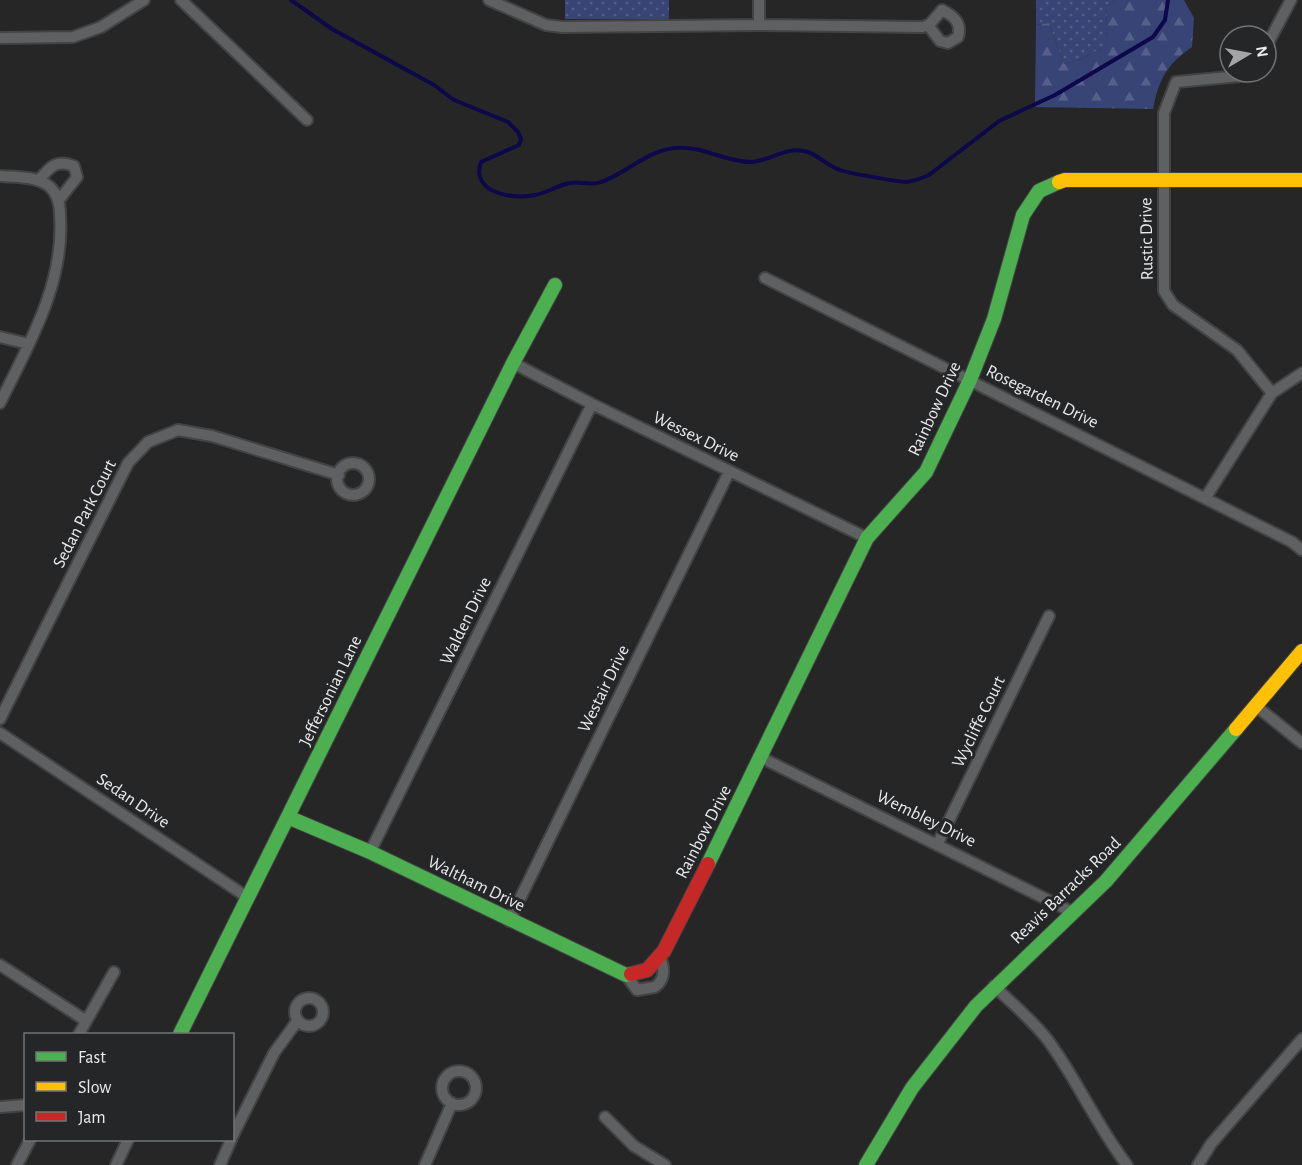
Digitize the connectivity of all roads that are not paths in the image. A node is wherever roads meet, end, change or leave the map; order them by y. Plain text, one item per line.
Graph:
1 (144, 0) edge
2 (181, 0) edge
3 (489, 0) edge
4 (759, 0) edge
5 (1291, 0) edge
6 (943, 5) edge
7 (1278, 24) edge
8 (759, 25) junction
9 (928, 25) junction
10 (0, 38) edge
11 (1218, 78) edge
12 (307, 120) dead end
13 (0, 176) edge
14 (39, 180) junction
15 (1162, 180) junction
16 (1302, 180) edge
17 (59, 200) junction
18 (765, 278) dead end
19 (555, 285) dead end
20 (0, 338) edge
21 (28, 344) junction
22 (513, 363) junction
23 (1302, 373) edge
24 (970, 380) junction
25 (1272, 393) junction
26 (0, 403) edge
27 (592, 404) junction
28 (729, 472) junction
29 (339, 475) dead end
30 (1206, 497) junction
31 (867, 538) junction
32 (1302, 549) edge
33 (1049, 616) dead end
34 (1302, 651) edge
35 (1256, 706) junction
36 (0, 719) edge
37 (0, 732) edge
38 (1302, 743) edge
39 (762, 758) junction
40 (290, 818) junction
41 (938, 843) junction
42 (370, 852) junction
43 (247, 897) junction
44 (1074, 913) junction
45 (509, 921) junction
46 (660, 956) junction
47 (0, 965) edge
48 (114, 972) dead end
49 (626, 975) junction
50 (994, 986) junction
51 (85, 1020) junction
52 (298, 1020) dead end
53 (80, 1033) edge
54 (181, 1033) edge
55 (1302, 1039) edge
56 (452, 1103) dead end
57 (24, 1104) edge
58 (0, 1107) edge
59 (605, 1117) dead end
60 (234, 1134) edge
61 (29, 1141) edge
62 (128, 1141) edge
63 (231, 1141) edge
64 (17, 1165) edge
65 (116, 1165) edge
66 (220, 1165) edge
67 (425, 1165) edge
68 (665, 1165) edge
69 (866, 1165) edge
70 (1127, 1165) edge
71 (1198, 1165) edge

1 - 10 street
2 - 12 street
3 - 8 street
4 - 8 street
5 - 7 street
6 - 9 street
6 - 9 street
8 - 9 street
11 - 15 street, Rustic Drive
13 - 14 street
14 - 17 street
14 - 17 street
15 - 16 street, Rainbow Drive
15 - 24 street, Rainbow Drive
15 - 25 street, Rustic Drive
17 - 21 street
18 - 24 street, Rosegarden Drive
19 - 22 street, Jeffersonian Lane
20 - 21 street
21 - 26 street
22 - 27 street, Wessex Drive
22 - 40 street, Jeffersonian Lane
23 - 25 street
24 - 30 street, Rosegarden Drive
24 - 31 street, Rainbow Drive
25 - 30 street
27 - 28 street, Wessex Drive
27 - 42 street, Walden Drive
28 - 31 street, Wessex Drive
28 - 45 street, Westair Drive
29 - 36 street, Sedan Park Court
30 - 32 street, Rosegarden Drive
31 - 39 street, Rainbow Drive
33 - 41 street, Wycliffe Court
34 - 35 street, Reavis Barracks Road
35 - 38 street
35 - 44 street, Reavis Barracks Road
37 - 43 street, Sedan Drive
39 - 41 street, Wembley Drive
39 - 46 street, Rainbow Drive
40 - 42 street, Waltham Drive
40 - 43 street, Jeffersonian Lane
41 - 44 street, Wembley Drive
42 - 45 street, Waltham Drive
43 - 54 street, Jeffersonian Lane
44 - 50 street, Reavis Barracks Road
45 - 49 street, Waltham Drive
46 - 49 street, Rainbow Drive
46 - 49 street, Rainbow Drive
47 - 51 street
48 - 51 street
50 - 69 street, Reavis Barracks Road
50 - 70 street
51 - 53 street
52 - 60 street
55 - 71 street
56 - 67 street
57 - 58 street
59 - 68 street
61 - 64 street
62 - 65 street
63 - 66 street

